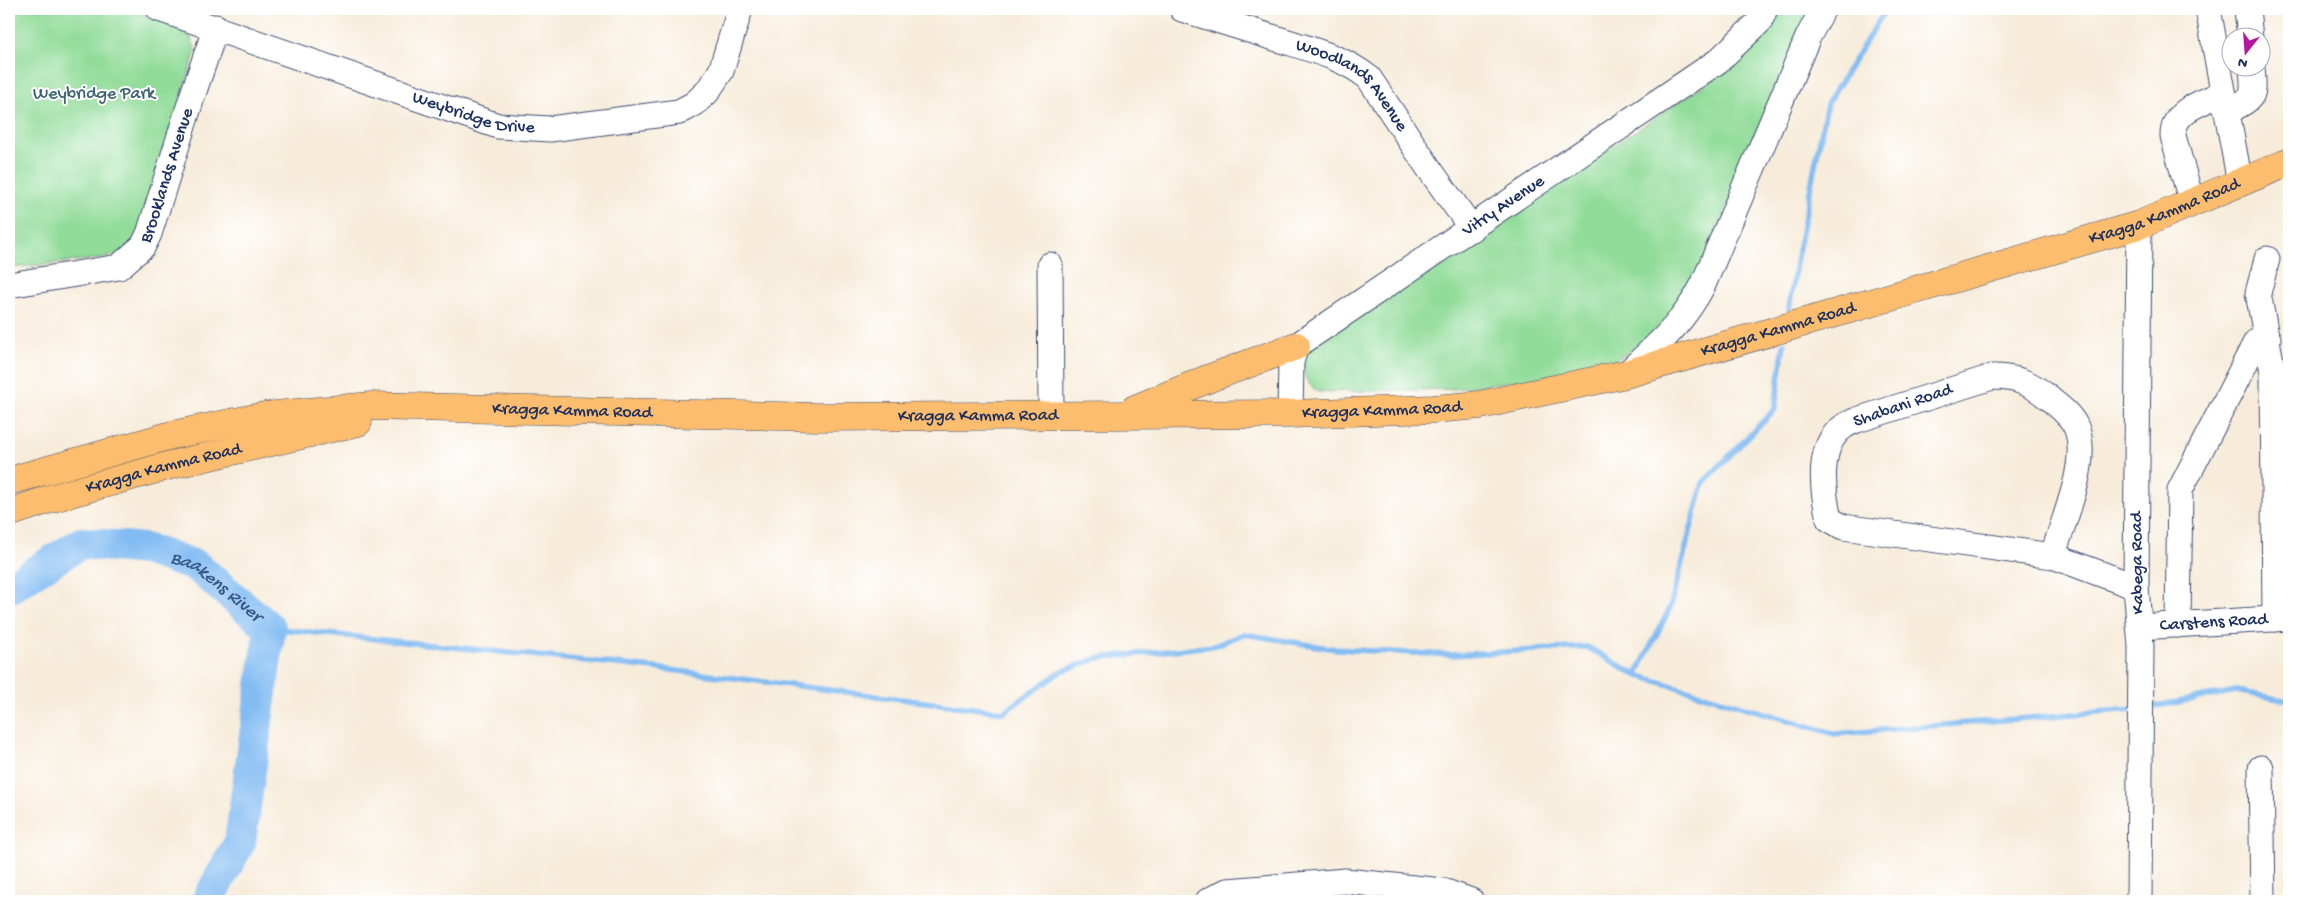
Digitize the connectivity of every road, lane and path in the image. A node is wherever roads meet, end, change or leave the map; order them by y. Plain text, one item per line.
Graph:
1 (159, 9) edge
2 (740, 9) edge
3 (1182, 9) edge
4 (1823, 9) edge
5 (2208, 9) edge
6 (2247, 9) edge
7 (1763, 15) edge
8 (216, 27) junction
9 (2249, 28) edge
10 (2253, 78) edge
11 (2225, 103) junction
12 (2289, 162) edge
13 (2240, 183) junction
14 (2192, 203) junction
15 (2139, 225) junction
16 (1472, 229) junction
17 (2267, 259) dead end
18 (1050, 265) dead end
19 (9, 285) edge
20 (2268, 340) junction
21 (1296, 346) junction
22 (1626, 374) junction
23 (438, 408) junction
24 (1051, 414) junction
25 (1122, 414) junction
26 (1290, 414) junction
27 (9, 481) edge
28 (9, 513) edge
29 (2053, 556) junction
30 (2136, 587) junction
31 (2282, 619) edge
32 (2178, 625) junction
33 (2140, 637) junction
34 (2261, 768) dead end
35 (1208, 901) edge
36 (1471, 901) edge
37 (2139, 901) edge
38 (2263, 901) edge

1 - 8 street, Weybridge Drive
2 - 8 street, Weybridge Drive
3 - 16 street, Woodlands Avenue
4 - 22 street
5 - 11 street
6 - 9 street
7 - 16 street, Vitry Avenue
8 - 19 street, Brooklands Avenue
10 - 11 street
11 - 13 street
11 - 14 street
12 - 13 main road, Kragga Kamma Road
13 - 14 main road, Kragga Kamma Road
14 - 15 main road, Kragga Kamma Road
15 - 22 main road, Kragga Kamma Road
15 - 30 street, Kabega Road
16 - 21 street, Vitry Avenue
17 - 20 street
18 - 24 street
20 - 31 street
20 - 32 street
21 - 25 main road
21 - 26 street
22 - 26 main road, Kragga Kamma Road
23 - 24 main road, Kragga Kamma Road
23 - 27 main road, Kragga Kamma Road
23 - 28 main road, Kragga Kamma Road
24 - 25 main road, Kragga Kamma Road
25 - 26 main road, Kragga Kamma Road
29 - 29 street, Shabani Road
29 - 30 street, Shabani Road
30 - 33 street, Kabega Road
31 - 32 street, Carstens Road
32 - 33 street, Carstens Road
33 - 37 street, Kabega Road
34 - 38 street
35 - 36 street

